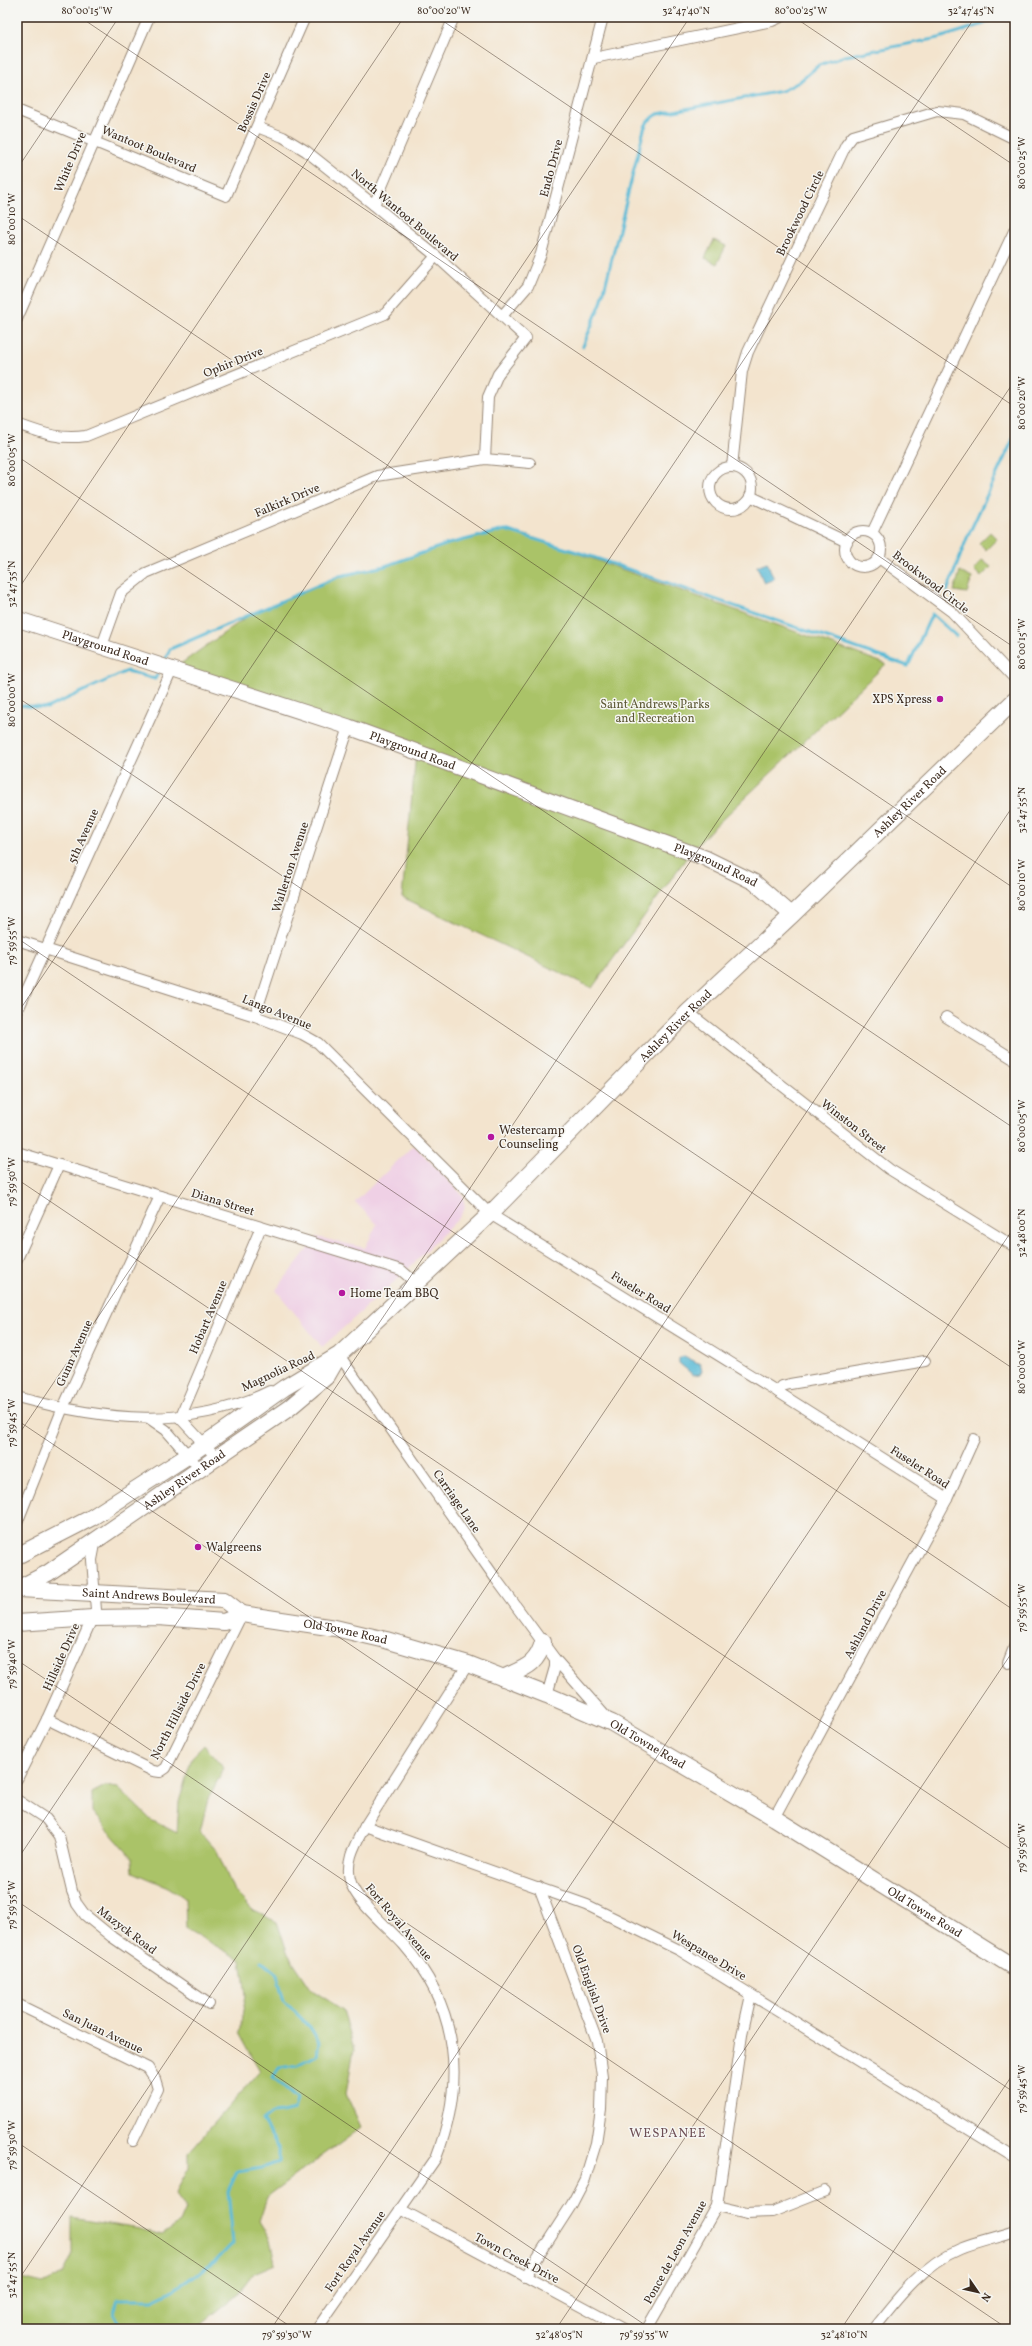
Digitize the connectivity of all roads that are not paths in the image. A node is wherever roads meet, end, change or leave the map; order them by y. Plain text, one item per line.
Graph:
1 (149, 17) edge
2 (305, 17) edge
3 (454, 17) edge
4 (603, 17) edge
5 (781, 17) edge
6 (594, 58) junction
7 (17, 110) edge
8 (257, 127) junction
9 (1015, 139) edge
10 (94, 140) junction
11 (226, 196) joint
12 (374, 204) junction
13 (1015, 229) edge
14 (436, 256) junction
15 (502, 316) junction
16 (17, 319) edge
17 (17, 424) edge
18 (485, 459) junction
19 (530, 463) dead end
20 (732, 467) junction
21 (750, 496) junction
22 (872, 533) junction
23 (847, 542) junction
24 (879, 558) junction
25 (17, 619) edge
26 (102, 646) junction
27 (172, 670) junction
28 (1015, 679) edge
29 (1013, 707) edge
30 (349, 727) junction
31 (792, 915) junction
32 (17, 940) edge
33 (47, 949) junction
34 (17, 1012) edge
35 (688, 1012) junction
36 (255, 1016) junction
37 (946, 1017) dead end
38 (1015, 1060) edge
39 (17, 1152) edge
40 (59, 1165) junction
41 (160, 1196) junction
42 (490, 1214) junction
43 (261, 1227) junction
44 (1015, 1247) edge
45 (17, 1259) edge
46 (417, 1284) junction
47 (339, 1355) junction
48 (925, 1361) dead end
49 (778, 1392) junction
50 (17, 1397) edge
51 (62, 1410) junction
52 (180, 1418) junction
53 (150, 1419) junction
54 (974, 1439) dead end
55 (205, 1444) junction
56 (189, 1455) junction
57 (217, 1458) junction
58 (200, 1469) junction
59 (947, 1499) junction
60 (17, 1523) edge
61 (96, 1539) junction
62 (17, 1556) edge
63 (17, 1589) edge
64 (95, 1593) junction
65 (242, 1614) junction
66 (93, 1618) junction
67 (17, 1623) edge
68 (543, 1642) junction
69 (1015, 1645) edge
70 (555, 1659) junction
71 (1008, 1663) dead end
72 (468, 1664) junction
73 (503, 1678) junction
74 (547, 1695) junction
75 (48, 1719) junction
76 (612, 1723) junction
77 (17, 1779) edge
78 (17, 1800) edge
79 (774, 1818) junction
80 (365, 1826) junction
81 (539, 1887) junction
82 (1015, 1968) edge
83 (751, 1995) junction
84 (17, 2004) edge
85 (209, 2004) dead end
86 (133, 2142) dead end
87 (1015, 2158) edge
88 (825, 2191) dead end
89 (717, 2206) junction
90 (400, 2209) junction
91 (1015, 2232) edge
92 (525, 2277) junction
93 (316, 2329) edge
94 (623, 2329) edge
95 (647, 2329) edge
96 (873, 2329) edge

1 - 10 street, White Drive
2 - 8 street, Bossis Drive
3 - 12 street
4 - 6 street, Endo Drive
5 - 6 street
6 - 15 street, Endo Drive
7 - 10 street, Wantoot Boulevard
8 - 11 street, Bossis Drive
8 - 12 street, North Wantoot Boulevard
9 - 20 street, Brookwood Circle
10 - 11 street, Wantoot Boulevard
10 - 16 street, White Drive
12 - 14 street, North Wantoot Boulevard
13 - 22 street
14 - 15 street, North Wantoot Boulevard
14 - 17 street, Ophir Drive
15 - 18 street, North Wantoot Boulevard
18 - 19 street, Falkirk Drive
18 - 26 street, Falkirk Drive
20 - 21 street
20 - 21 street
21 - 23 street
22 - 23 street
22 - 24 street
23 - 24 street
24 - 28 street, Brookwood Circle
25 - 26 main road, Playground Road
26 - 27 main road, Playground Road
27 - 30 main road, Playground Road
27 - 33 street, 5th Avenue
29 - 31 main road, Ashley River Road
30 - 31 main road, Playground Road
30 - 36 street, Wallerton Avenue
31 - 35 main road, Ashley River Road
32 - 33 street, Lango Avenue
33 - 34 street, 5th Avenue
33 - 36 street, Lango Avenue
35 - 42 main road, Ashley River Road
35 - 44 street, Winston Street
36 - 42 street, Lango Avenue
37 - 38 street
39 - 40 street, Diana Street
40 - 41 street, Diana Street
40 - 45 street
41 - 43 street, Diana Street
41 - 51 street, Gunn Avenue
42 - 46 main road, Ashley River Road
42 - 49 street, Fuseler Road
43 - 46 street, Diana Street
43 - 52 street, Hobart Avenue
46 - 47 main road, Ashley River Road
47 - 52 street, Magnolia Road
47 - 55 main road, Ashley River Road
47 - 57 main road, Ashley River Road
47 - 68 street, Carriage Lane
48 - 49 street
49 - 59 street, Fuseler Road
50 - 51 street, Magnolia Road
51 - 53 street, Magnolia Road
51 - 60 street, Gunn Avenue
52 - 53 street, Magnolia Road
52 - 55 street
53 - 56 street
54 - 59 street, Ashland Drive
55 - 56 main road, Ashley River Road
55 - 57 street
56 - 58 street
56 - 62 main road, Ashley River Road
57 - 58 main road, Ashley River Road
58 - 61 main road, Ashley River Road
59 - 79 street, Ashland Drive
61 - 63 main road, Ashley River Road
61 - 64 street, Hillside Drive
63 - 64 main road, Saint Andrews Boulevard
64 - 65 main road, Saint Andrews Boulevard
64 - 66 street, Hillside Drive
65 - 66 main road, Saint Andrews Boulevard
65 - 72 main road, Old Towne Road
65 - 75 street, North Hillside Drive
66 - 67 main road, Saint Andrews Boulevard
66 - 75 street, Hillside Drive
68 - 70 street, Carriage Lane
68 - 73 main road
69 - 71 street
70 - 74 street
70 - 76 street, Carriage Lane
72 - 73 main road, Old Towne Road
72 - 80 street, Fort Royal Avenue
73 - 74 main road, Old Towne Road
74 - 76 main road, Old Towne Road
75 - 77 street, Hillside Drive
76 - 79 main road, Old Towne Road
78 - 85 street, Mazyck Road
79 - 82 main road, Old Towne Road
80 - 81 street, Wespanee Drive
80 - 90 street, Fort Royal Avenue
81 - 83 street, Wespanee Drive
81 - 92 street, Old English Drive
83 - 87 street, Wespanee Drive
83 - 89 street, Ponce de Leon Avenue
84 - 86 street, San Juan Avenue
88 - 89 street
89 - 95 street, Ponce de Leon Avenue
90 - 92 street, Town Creek Drive
90 - 93 street, Fort Royal Avenue
91 - 96 street
92 - 94 street, Town Creek Drive

